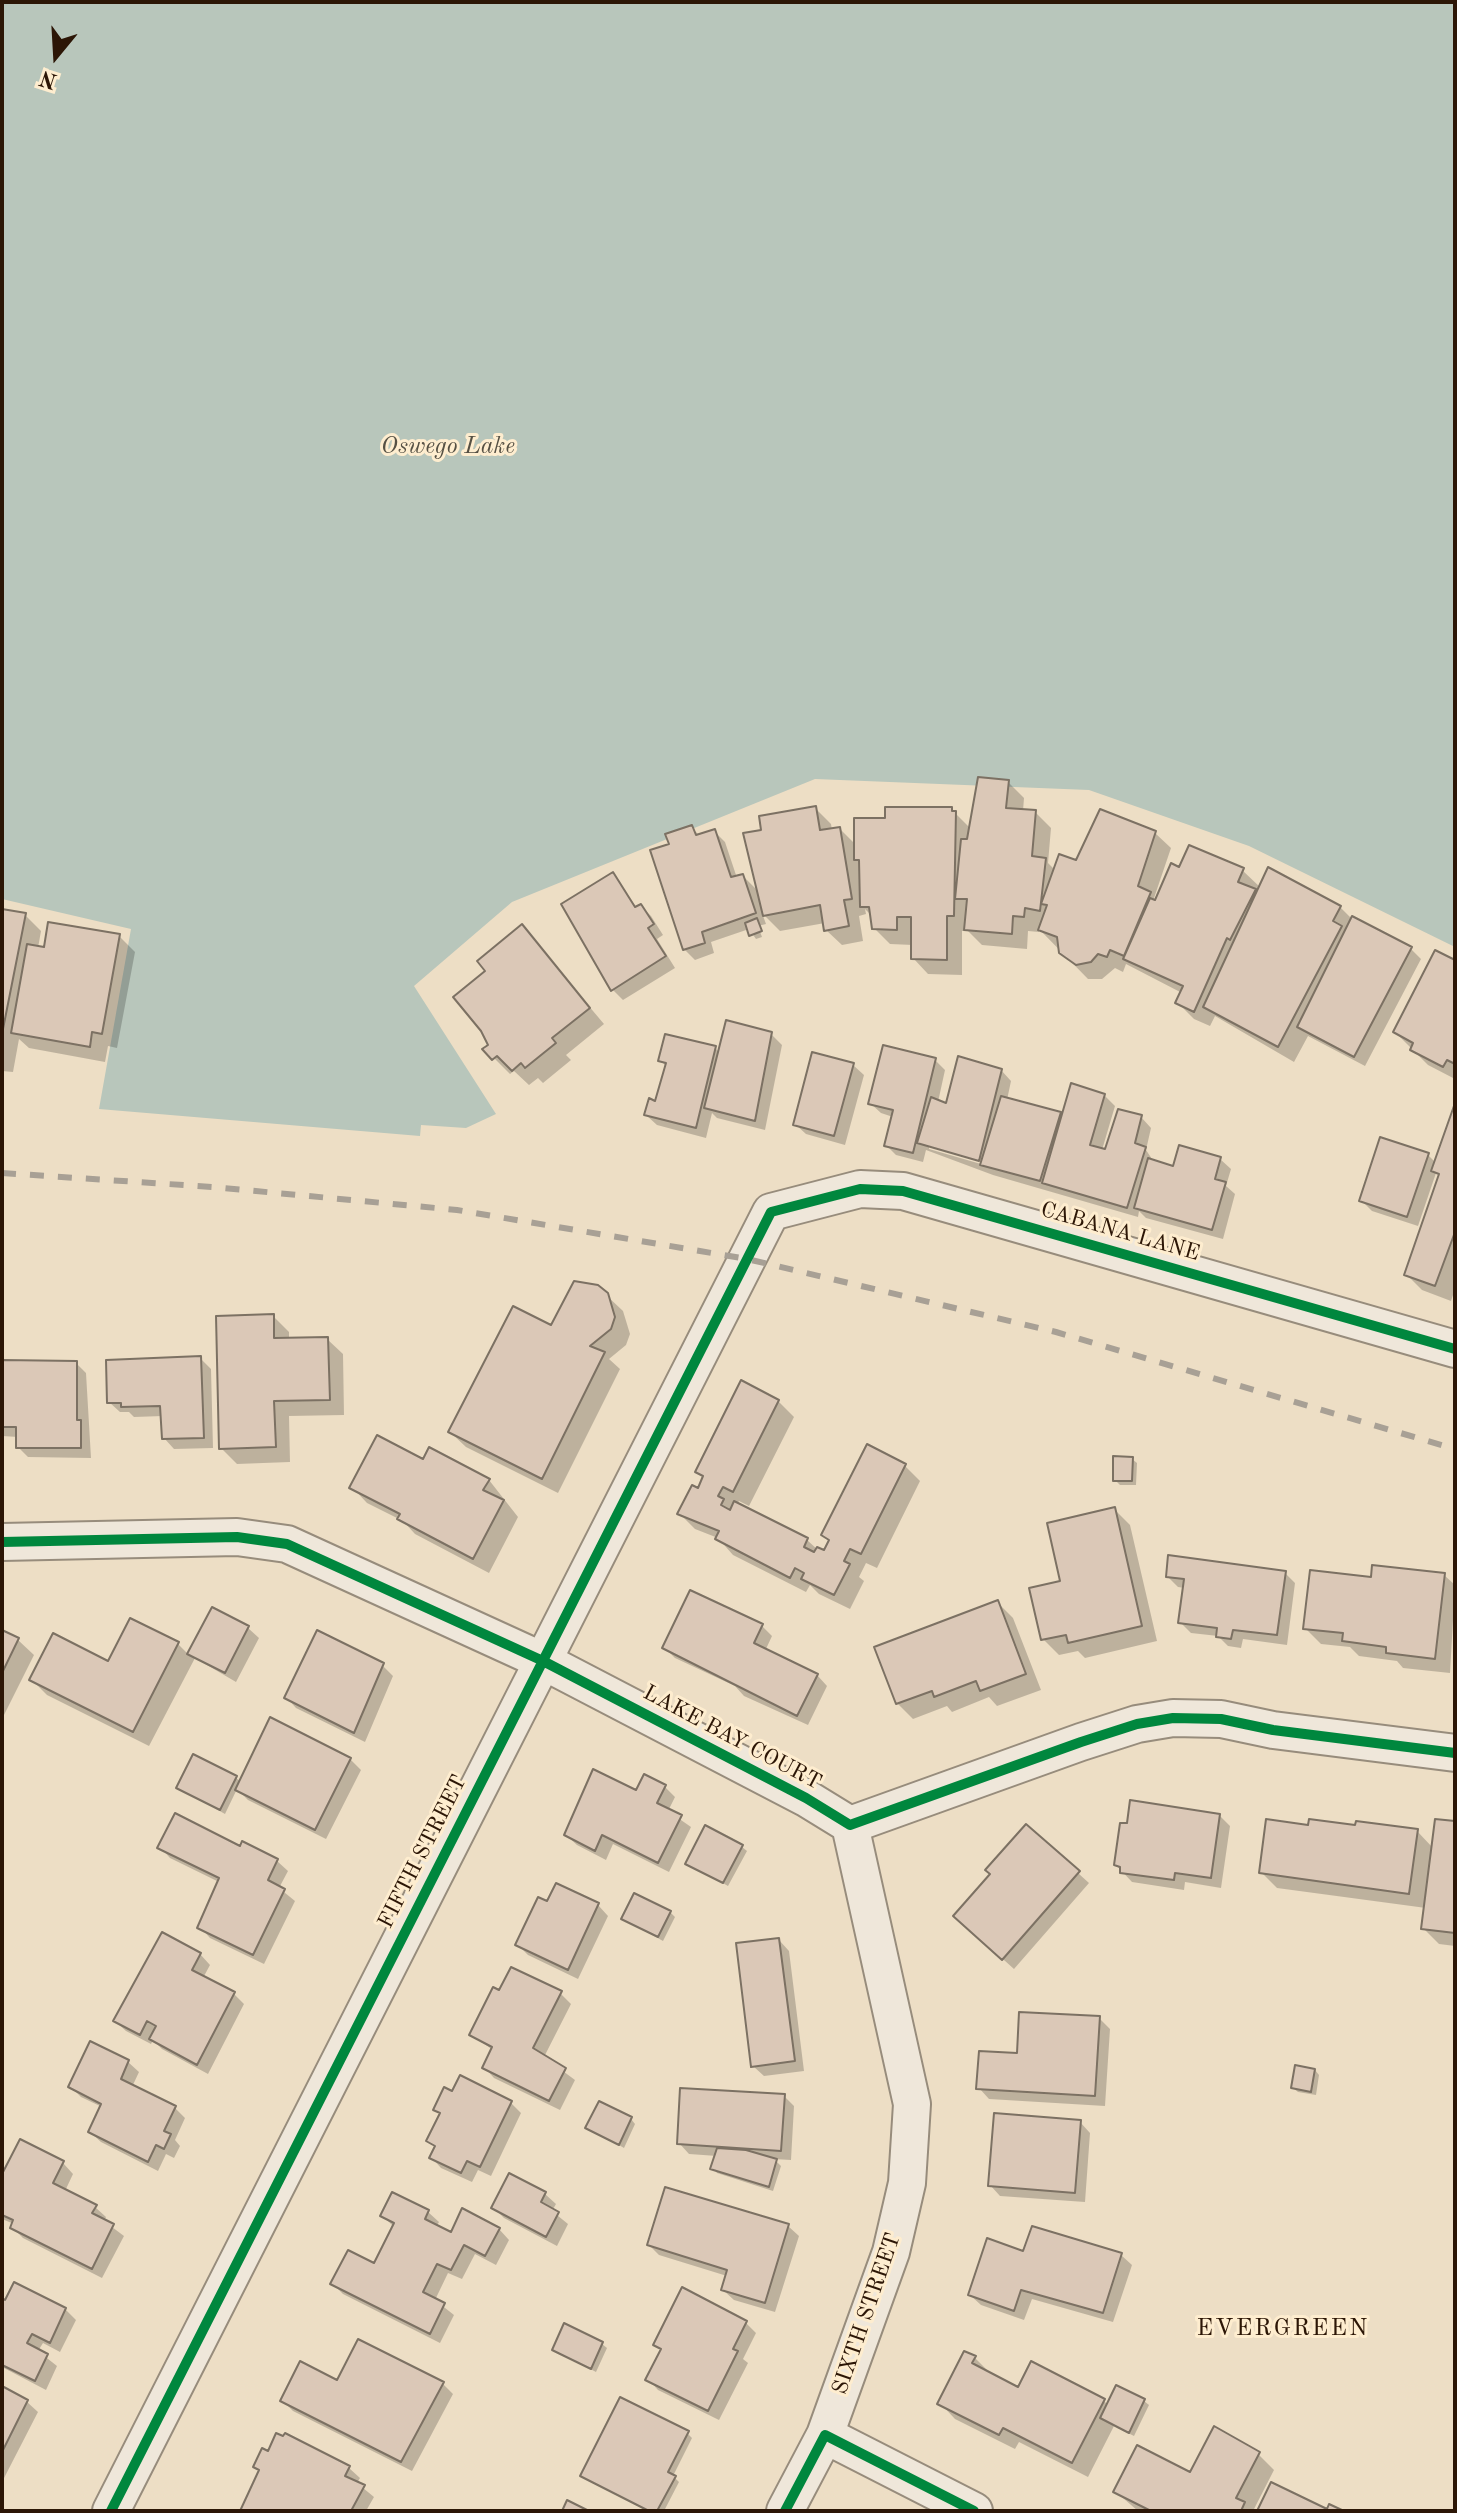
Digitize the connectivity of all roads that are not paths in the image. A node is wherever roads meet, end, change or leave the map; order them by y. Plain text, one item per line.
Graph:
1 (771, 1212) joint
2 (1455, 1349) edge
3 (2, 1542) edge
4 (543, 1661) junction
5 (1455, 1753) edge
6 (850, 1825) junction
7 (825, 2435) junction
8 (111, 2511) edge
9 (785, 2511) edge
10 (974, 2511) edge

1 - 2 street, CABANA LANE
1 - 4 street, FIFTH STREET
3 - 4 street, LAKE BAY COURT
4 - 6 street, LAKE BAY COURT
4 - 8 street, FIFTH STREET
5 - 6 street
6 - 7 street, SIXTH STREET
7 - 9 street, SIXTH STREET
7 - 10 street

